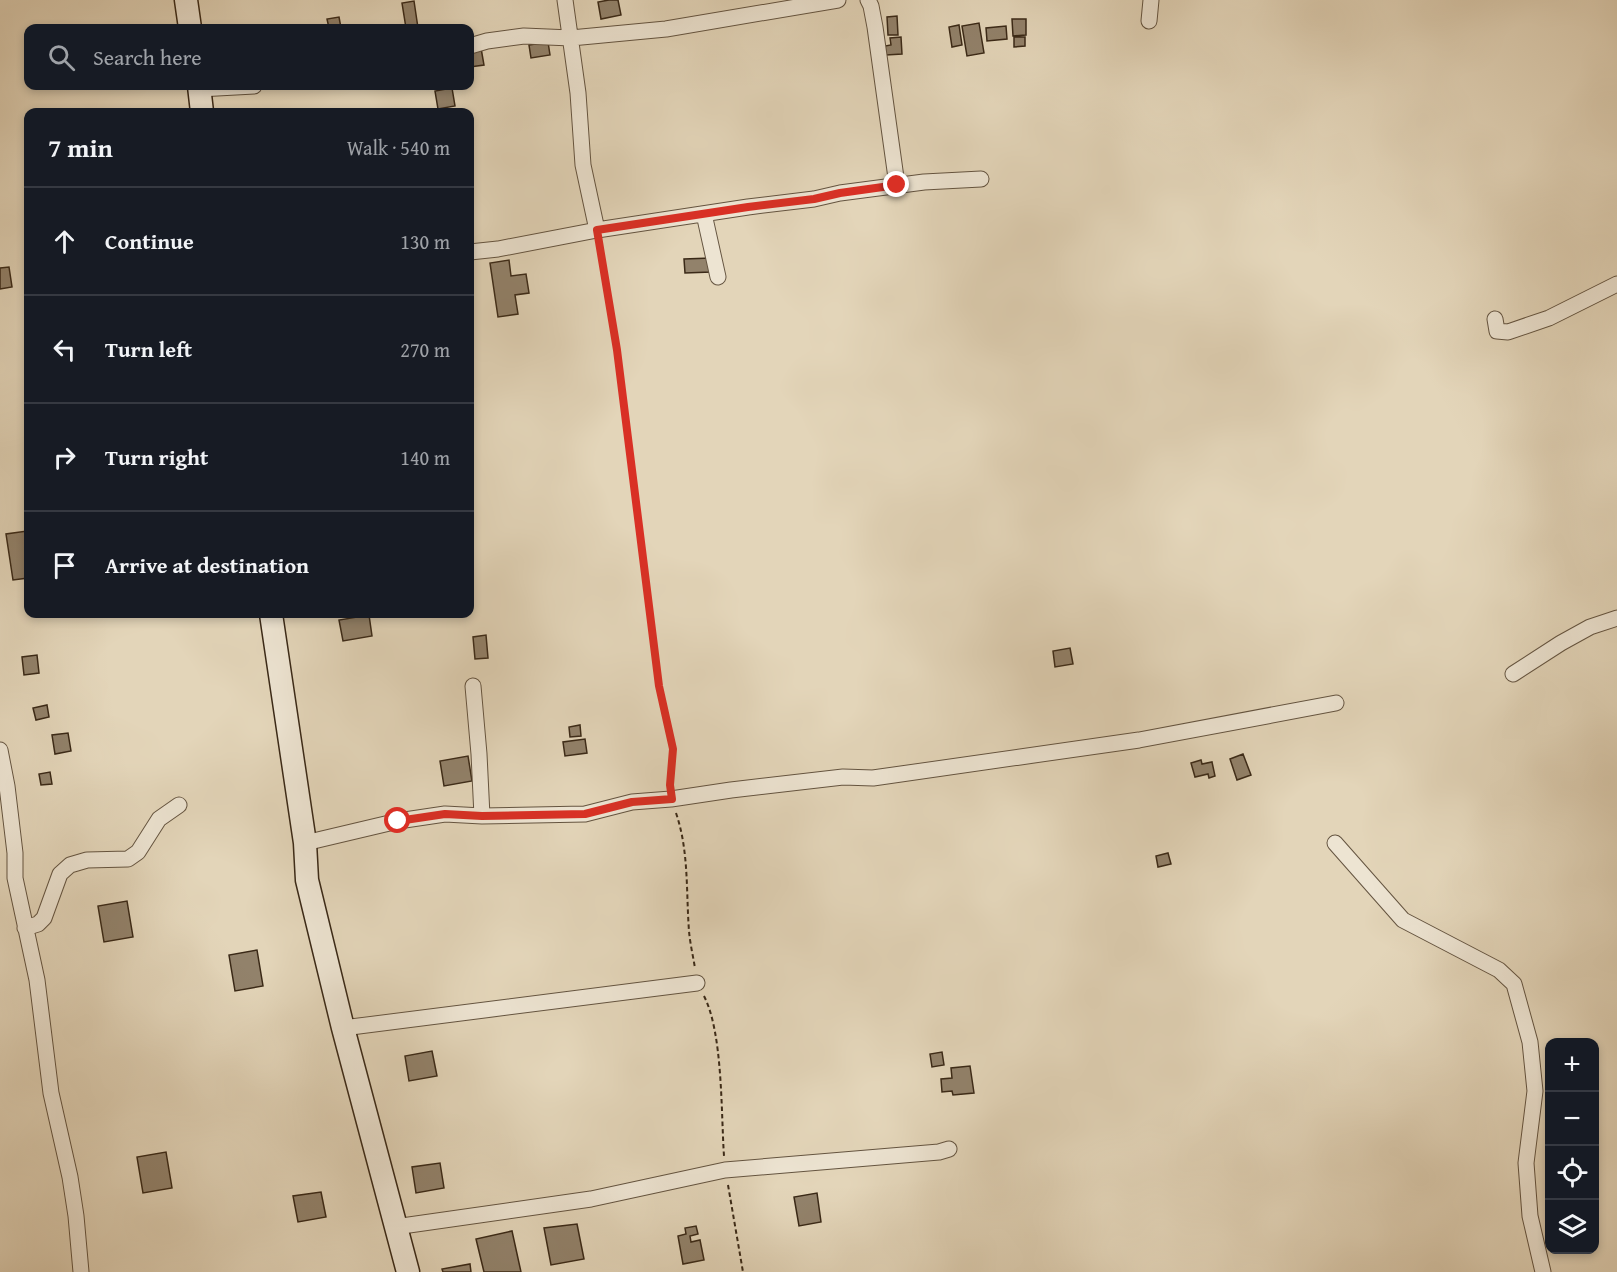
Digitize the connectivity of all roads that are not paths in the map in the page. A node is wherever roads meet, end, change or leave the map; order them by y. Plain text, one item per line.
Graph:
1 (186, 0) edge
2 (565, 0) edge
3 (838, 0) edge
4 (868, 0) edge
5 (1151, 0) edge
6 (795, 4) edge
7 (765, 6) edge
8 (1149, 21) dead end
9 (189, 24) edge
10 (571, 38) junction
11 (474, 45) edge
12 (199, 90) edge
13 (202, 108) edge
14 (981, 179) dead end
15 (897, 185) junction
16 (704, 214) junction
17 (597, 230) junction
18 (474, 252) edge
19 (718, 277) dead end
20 (1617, 284) edge
21 (1495, 319) dead end
22 (272, 618) edge
23 (1617, 618) edge
24 (1513, 674) dead end
25 (473, 686) dead end
26 (1336, 703) dead end
27 (0, 750) edge
28 (179, 805) dead end
29 (482, 816) junction
30 (305, 843) junction
31 (1335, 843) dead end
32 (25, 928) junction
33 (698, 983) road end
34 (343, 1028) junction
35 (949, 1149) dead end
36 (395, 1227) junction
37 (81, 1272) edge
38 (408, 1272) edge
39 (1543, 1272) edge

1 - 9 street
2 - 10 street
3 - 6 street
4 - 15 street
5 - 8 street
6 - 7 street
7 - 10 street
10 - 11 street
10 - 17 street
12 - 13 street
14 - 15 street
15 - 16 street
16 - 17 street
16 - 19 street
17 - 18 street
20 - 21 street
22 - 30 street
23 - 24 street
25 - 29 street
26 - 29 street
27 - 32 street
28 - 32 street
29 - 30 street
30 - 34 street
31 - 39 street
32 - 37 street
33 - 34 street
34 - 36 street
35 - 36 street
36 - 38 street

